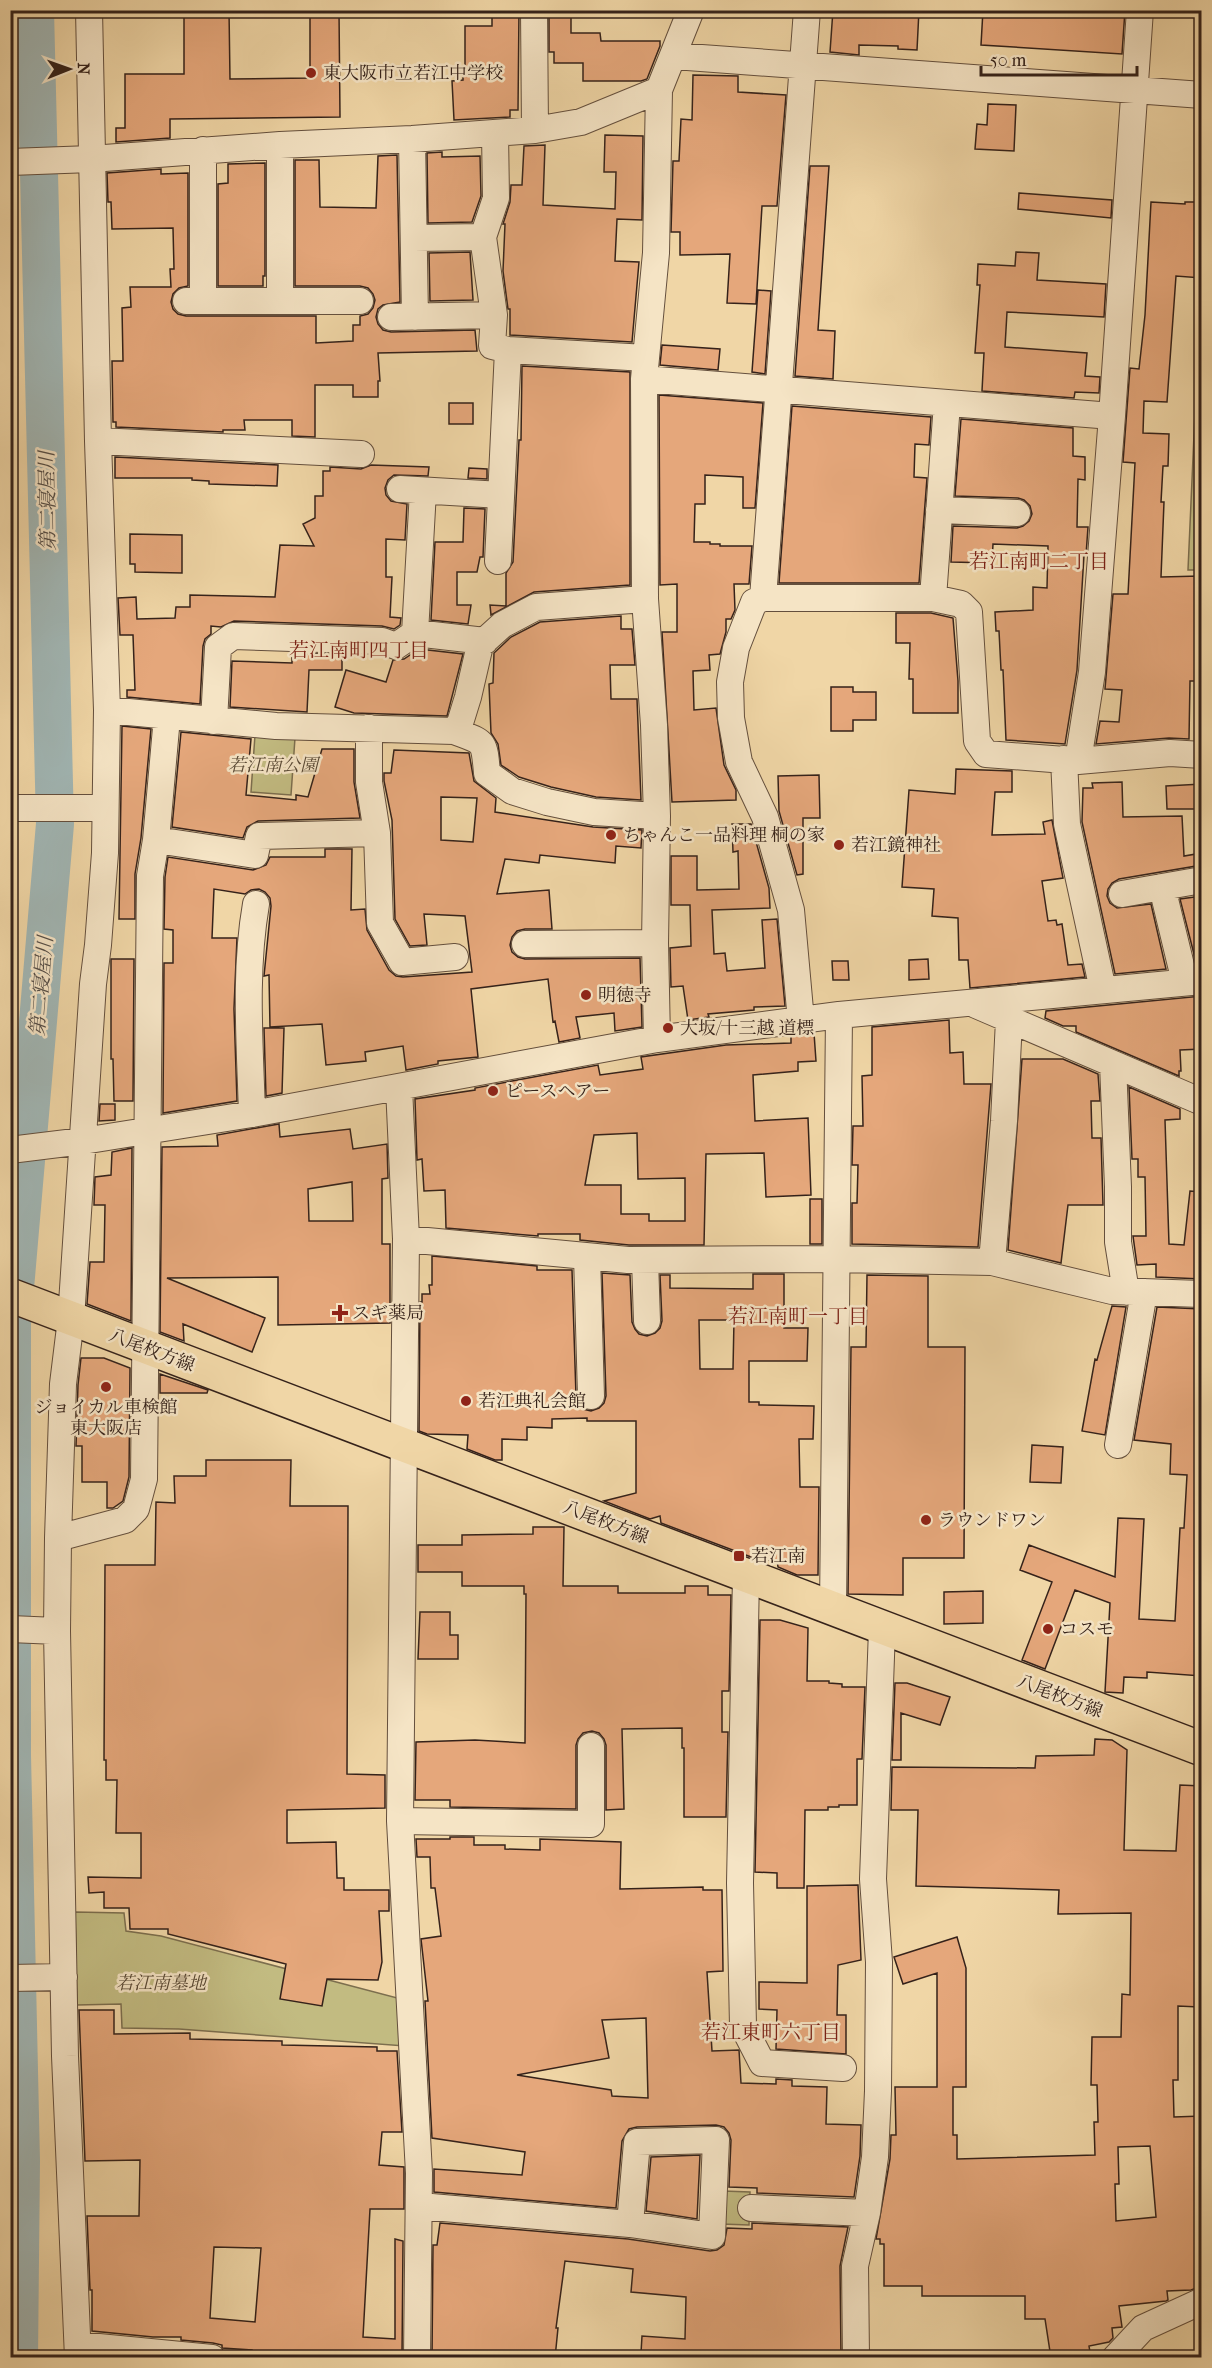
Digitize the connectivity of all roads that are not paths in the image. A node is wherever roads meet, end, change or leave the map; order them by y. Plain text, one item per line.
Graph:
1 (89, 10) edge
2 (534, 10) edge
3 (691, 10) edge
4 (807, 10) edge
5 (1140, 10) edge
6 (674, 56) junction
7 (804, 65) junction
8 (1133, 89) junction
9 (660, 90) junction
10 (1202, 95) edge
11 (535, 130) junction
12 (495, 133) junction
13 (412, 139) junction
14 (280, 145) junction
15 (203, 150) junction
16 (91, 159) junction
17 (10, 162) edge
18 (414, 237) junction
19 (483, 237) junction
20 (280, 301) junction
21 (360, 301) dead end
22 (494, 315) junction
23 (508, 350) junction
24 (645, 368) junction
25 (779, 390) junction
26 (947, 403) junction
27 (1112, 416) junction
28 (98, 441) junction
29 (361, 453) dead end
30 (501, 495) junction
31 (939, 510) junction
32 (1017, 513) dead end
33 (498, 561) dead end
34 (763, 598) junction
35 (933, 598) junction
36 (645, 600) junction
37 (415, 633) junction
38 (485, 641) junction
39 (106, 710) junction
40 (167, 717) junction
41 (214, 721) junction
42 (369, 728) junction
43 (454, 731) junction
44 (1202, 755) edge
45 (1071, 760) junction
46 (10, 808) edge
47 (104, 808) junction
48 (657, 816) junction
49 (377, 833) junction
50 (156, 840) junction
51 (1202, 880) edge
52 (1162, 887) junction
53 (1122, 894) dead end
54 (256, 904) dead end
55 (655, 943) junction
56 (525, 945) dead end
57 (455, 957) dead end
58 (1193, 982) edge
59 (1103, 990) junction
60 (973, 1004) junction
61 (839, 1016) junction
62 (1009, 1020) junction
63 (801, 1021) junction
64 (657, 1040) junction
65 (1113, 1064) junction
66 (399, 1087) junction
67 (1202, 1102) edge
68 (252, 1114) junction
69 (149, 1129) junction
70 (83, 1141) junction
71 (10, 1150) edge
72 (406, 1239) junction
73 (587, 1256) junction
74 (835, 1259) junction
75 (645, 1260) junction
76 (992, 1262) junction
77 (1135, 1292) junction
78 (1202, 1294) edge
79 (10, 1295) edge
80 (66, 1317) junction
81 (647, 1321) dead end
82 (146, 1347) junction
83 (591, 1395) dead end
84 (404, 1445) junction
85 (1118, 1445) dead end
86 (58, 1538) junction
87 (746, 1576) junction
88 (833, 1610) junction
89 (10, 1629) edge
90 (882, 1629) junction
91 (57, 1631) junction
92 (591, 1746) dead end
93 (1202, 1749) edge
94 (400, 1821) junction
95 (64, 1977) junction
96 (10, 1978) edge
97 (843, 2068) dead end
98 (420, 2206) junction
99 (751, 2208) dead end
100 (867, 2213) junction
101 (630, 2224) junction
102 (1202, 2301) edge
103 (78, 2351) edge
104 (212, 2358) edge
105 (417, 2358) edge
106 (856, 2358) edge
107 (1115, 2358) edge

1 - 16 street
2 - 11 street
3 - 6 street
4 - 7 street
5 - 8 street
6 - 7 street
6 - 9 street
7 - 8 street
7 - 25 street
8 - 10 street
8 - 27 street
9 - 11 street
9 - 24 street
11 - 12 street
12 - 13 street
12 - 19 street
13 - 14 street
13 - 18 street
14 - 15 street
14 - 20 street
15 - 16 street
15 - 20 street
16 - 17 street
16 - 28 street
18 - 19 street
18 - 22 street
19 - 22 street
20 - 21 street
22 - 23 street
23 - 24 street
23 - 30 street
24 - 25 street
24 - 36 street
25 - 26 street
25 - 34 street
26 - 27 street
26 - 31 street
27 - 45 street
28 - 29 street
28 - 39 street
30 - 33 street
30 - 37 street
31 - 32 street
31 - 35 street
34 - 35 street
34 - 63 street
35 - 45 street
36 - 38 street
36 - 48 street
37 - 38 street
37 - 41 street
38 - 43 street
39 - 40 street
39 - 47 street
40 - 41 street
40 - 50 street
41 - 42 street
42 - 43 street
42 - 49 street
43 - 48 street
44 - 45 street
45 - 59 street
46 - 47 street
47 - 70 street
48 - 55 street
49 - 50 street
49 - 57 street
50 - 69 street
51 - 52 street
52 - 53 street
52 - 58 street
54 - 68 street
55 - 56 street
55 - 64 street
58 - 59 street
59 - 60 street
60 - 61 street
60 - 62 street
61 - 63 street
61 - 74 street
62 - 65 street
62 - 76 street
63 - 64 street
64 - 66 street
65 - 67 street
65 - 77 street
66 - 68 street
66 - 72 street
68 - 69 street
69 - 70 street
69 - 82 street
70 - 71 street
70 - 80 street
72 - 73 street
72 - 84 street
73 - 75 street
73 - 83 street
74 - 75 street
74 - 76 street
74 - 88 street
75 - 81 street
76 - 77 street
77 - 78 street
77 - 85 street
79 - 80 main road, 八尾枚方線
80 - 82 main road, 八尾枚方線
80 - 86 street
82 - 84 main road, 八尾枚方線
82 - 86 street
84 - 87 main road, 八尾枚方線
84 - 94 street
86 - 91 street
87 - 88 main road, 八尾枚方線
87 - 97 street
88 - 90 main road, 八尾枚方線
89 - 91 street
90 - 93 main road, 八尾枚方線
90 - 100 street
91 - 95 street
92 - 94 street
94 - 98 street
95 - 96 street
95 - 103 street
98 - 101 street
98 - 105 street
99 - 100 street
100 - 106 street
101 - 101 street
102 - 107 street
103 - 104 street

